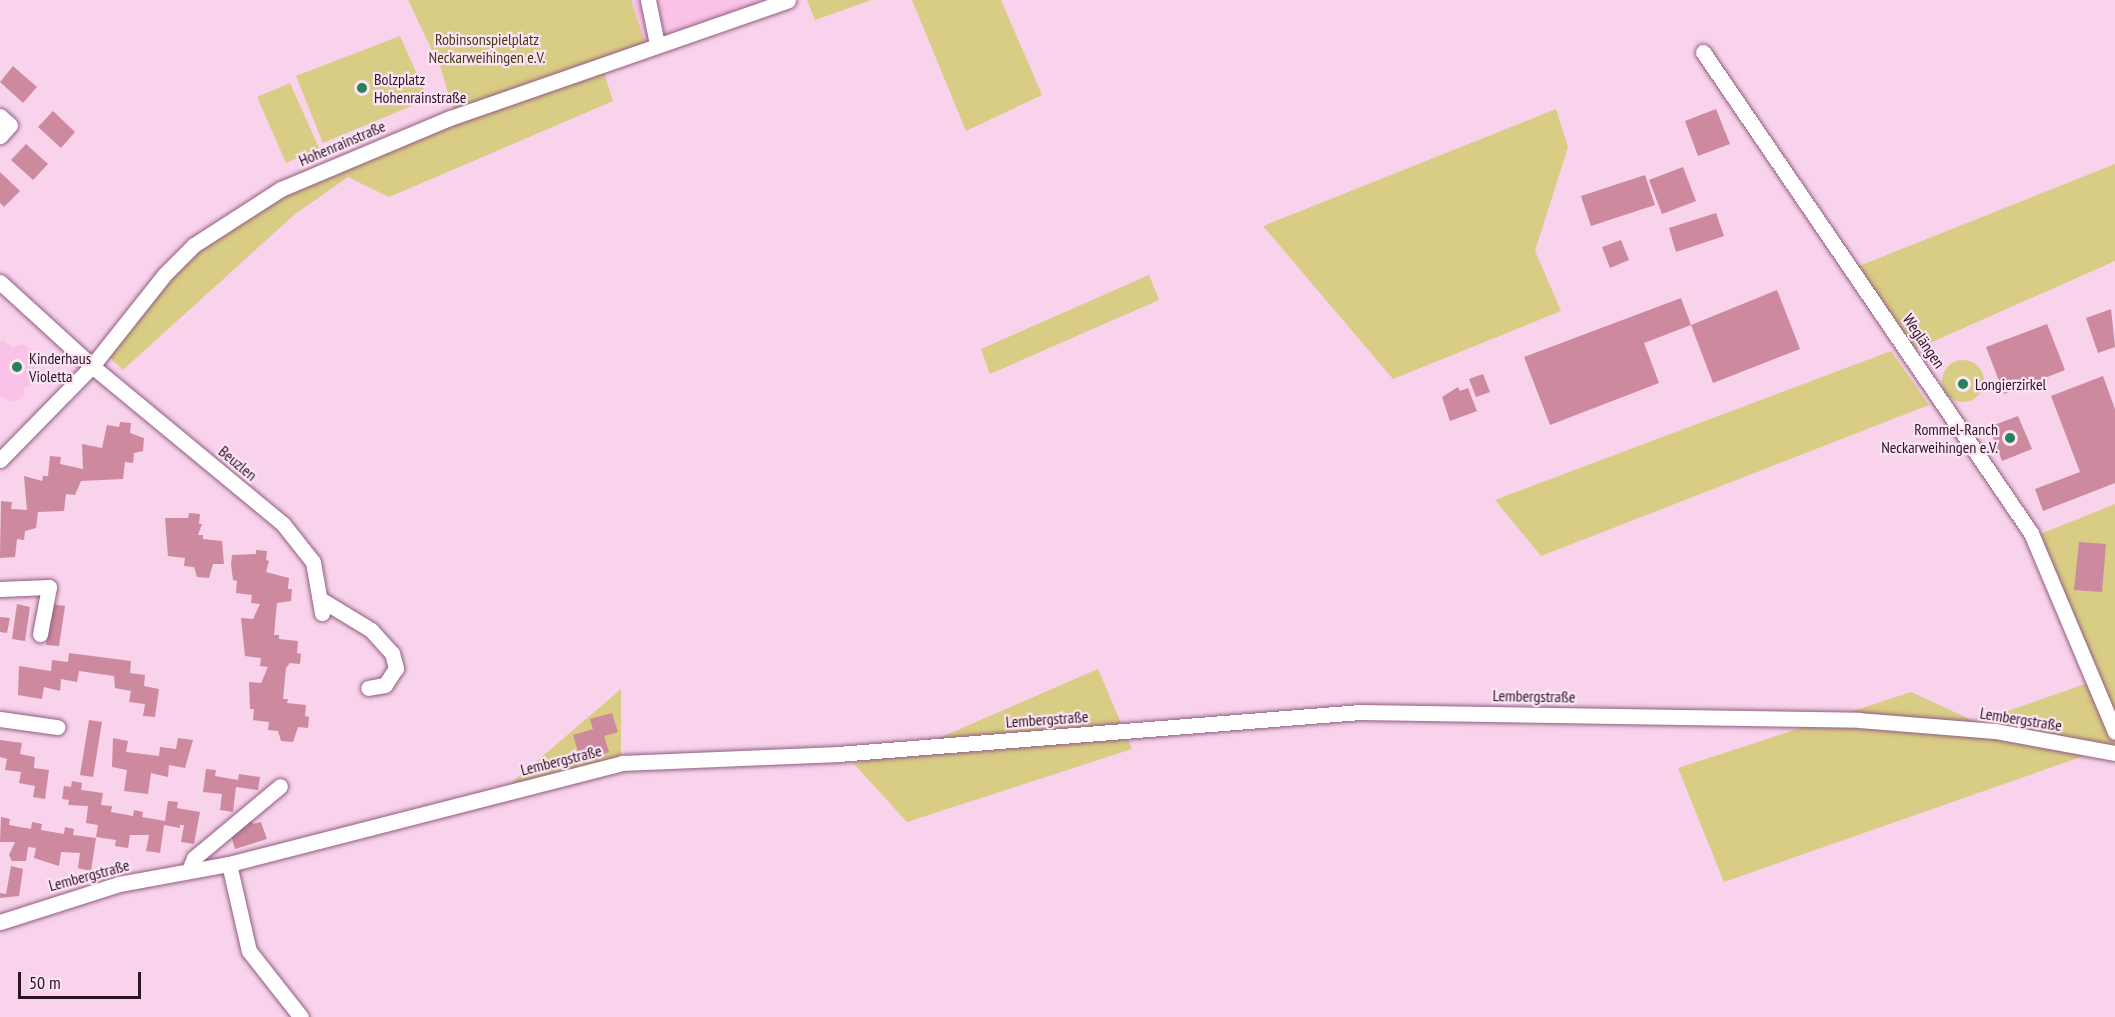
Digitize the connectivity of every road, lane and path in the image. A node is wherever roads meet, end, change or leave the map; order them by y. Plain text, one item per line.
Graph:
1 (648, 0) edge
2 (788, 0) edge
3 (765, 4) edge
4 (657, 44) junction
5 (1703, 52) dead end
6 (0, 116) edge
7 (0, 136) edge
8 (0, 282) edge
9 (92, 366) junction
10 (0, 460) edge
11 (0, 589) edge
12 (40, 634) dead end
13 (368, 688) dead end
14 (0, 719) edge
15 (57, 727) dead end
16 (2115, 732) edge
17 (2115, 753) edge
18 (280, 786) dead end
19 (229, 864) junction
20 (189, 870) junction
21 (0, 922) edge
22 (301, 1017) edge

1 - 4 street
2 - 3 street, Hohenrainstraße
3 - 4 street, Hohenrainstraße
4 - 9 street, Hohenrainstraße
5 - 16 street, Weglängen
6 - 7 street
8 - 9 street, Beuzlen
9 - 10 street, Hohenrainstraße
9 - 13 street, Beuzlen
11 - 12 street
14 - 15 street
17 - 19 street, Lembergstraße
18 - 20 street
19 - 20 street, Lembergstraße
19 - 22 street
20 - 21 street, Lembergstraße

